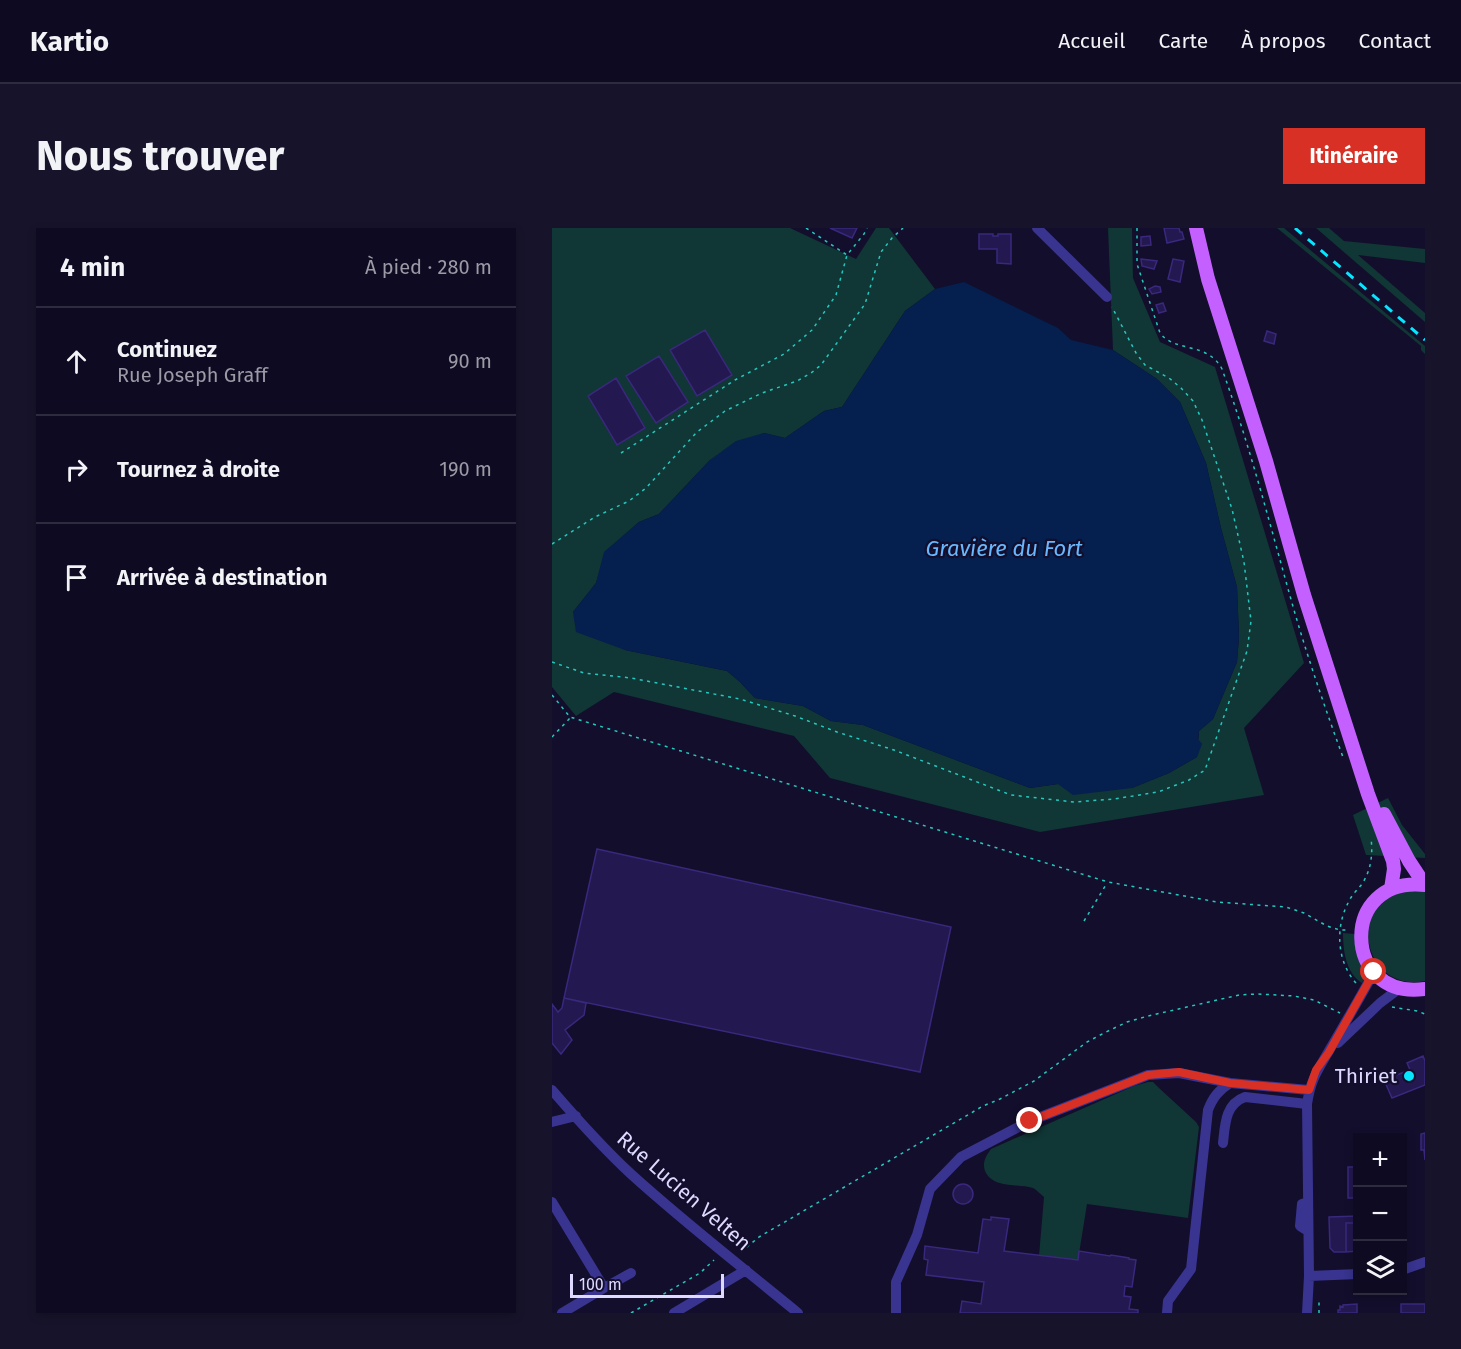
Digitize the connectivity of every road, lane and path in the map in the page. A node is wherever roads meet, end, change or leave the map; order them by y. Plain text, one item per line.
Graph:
1 (806, 228) edge
2 (867, 228) edge
3 (903, 228) edge
4 (1037, 228) edge
5 (1137, 228) edge
6 (1196, 228) edge
7 (847, 255) junction
8 (1107, 297) joint
9 (621, 453) dead end
10 (552, 544) edge
11 (552, 662) edge
12 (552, 695) edge
13 (570, 717) junction
14 (552, 737) edge
15 (1356, 753) junction
16 (1344, 762) dead end
17 (1369, 831) dead end
18 (1108, 882) junction
19 (1425, 885) edge
20 (1391, 889) junction
21 (1084, 921) dead end
22 (1340, 930) junction
23 (1374, 972) junction
24 (1359, 987) dead end
25 (1400, 988) junction
26 (1425, 989) edge
27 (1389, 1006) dead end
28 (1341, 1013) dead end
29 (1425, 1014) edge
30 (1329, 1052) junction
31 (1230, 1083) junction
32 (552, 1090) edge
33 (1309, 1090) junction
34 (1307, 1104) junction
35 (576, 1116) junction
36 (552, 1122) edge
37 (1223, 1143) dead end
38 (552, 1202) edge
39 (739, 1255) dead end
40 (714, 1260) dead end
41 (1425, 1262) edge
42 (1407, 1268) edge
43 (746, 1270) junction
44 (632, 1273) dead end
45 (1353, 1274) edge
46 (1314, 1276) junction
47 (604, 1288) junction
48 (562, 1313) edge
49 (631, 1313) edge
50 (674, 1313) edge
51 (798, 1313) edge
52 (896, 1313) edge
53 (1167, 1313) edge
54 (1307, 1313) edge
55 (1319, 1313) edge

1 - 7 path
2 - 7 path
3 - 10 path
4 - 8 street
5 - 16 path
6 - 15 main road
7 - 9 path
8 - 11 path
12 - 13 path
13 - 14 path
13 - 18 path
15 - 19 main road
15 - 20 main road
17 - 22 path
18 - 21 path
18 - 22 path
19 - 20 main road
20 - 23 main road
22 - 24 path
23 - 25 main road
23 - 30 street
25 - 26 main road
25 - 30 street
27 - 29 path
28 - 39 path
30 - 33 street
31 - 33 street
31 - 52 street
31 - 53 street
32 - 35 street, Rue Lucien Velten
33 - 34 street
34 - 37 street
34 - 46 street
35 - 36 street
35 - 43 street, Rue Lucien Velten
38 - 47 street
40 - 49 path
41 - 42 street
43 - 50 street
43 - 51 street, Rue Lucien Velten
44 - 47 street
45 - 46 street
46 - 54 street
46 - 55 path
47 - 48 street

